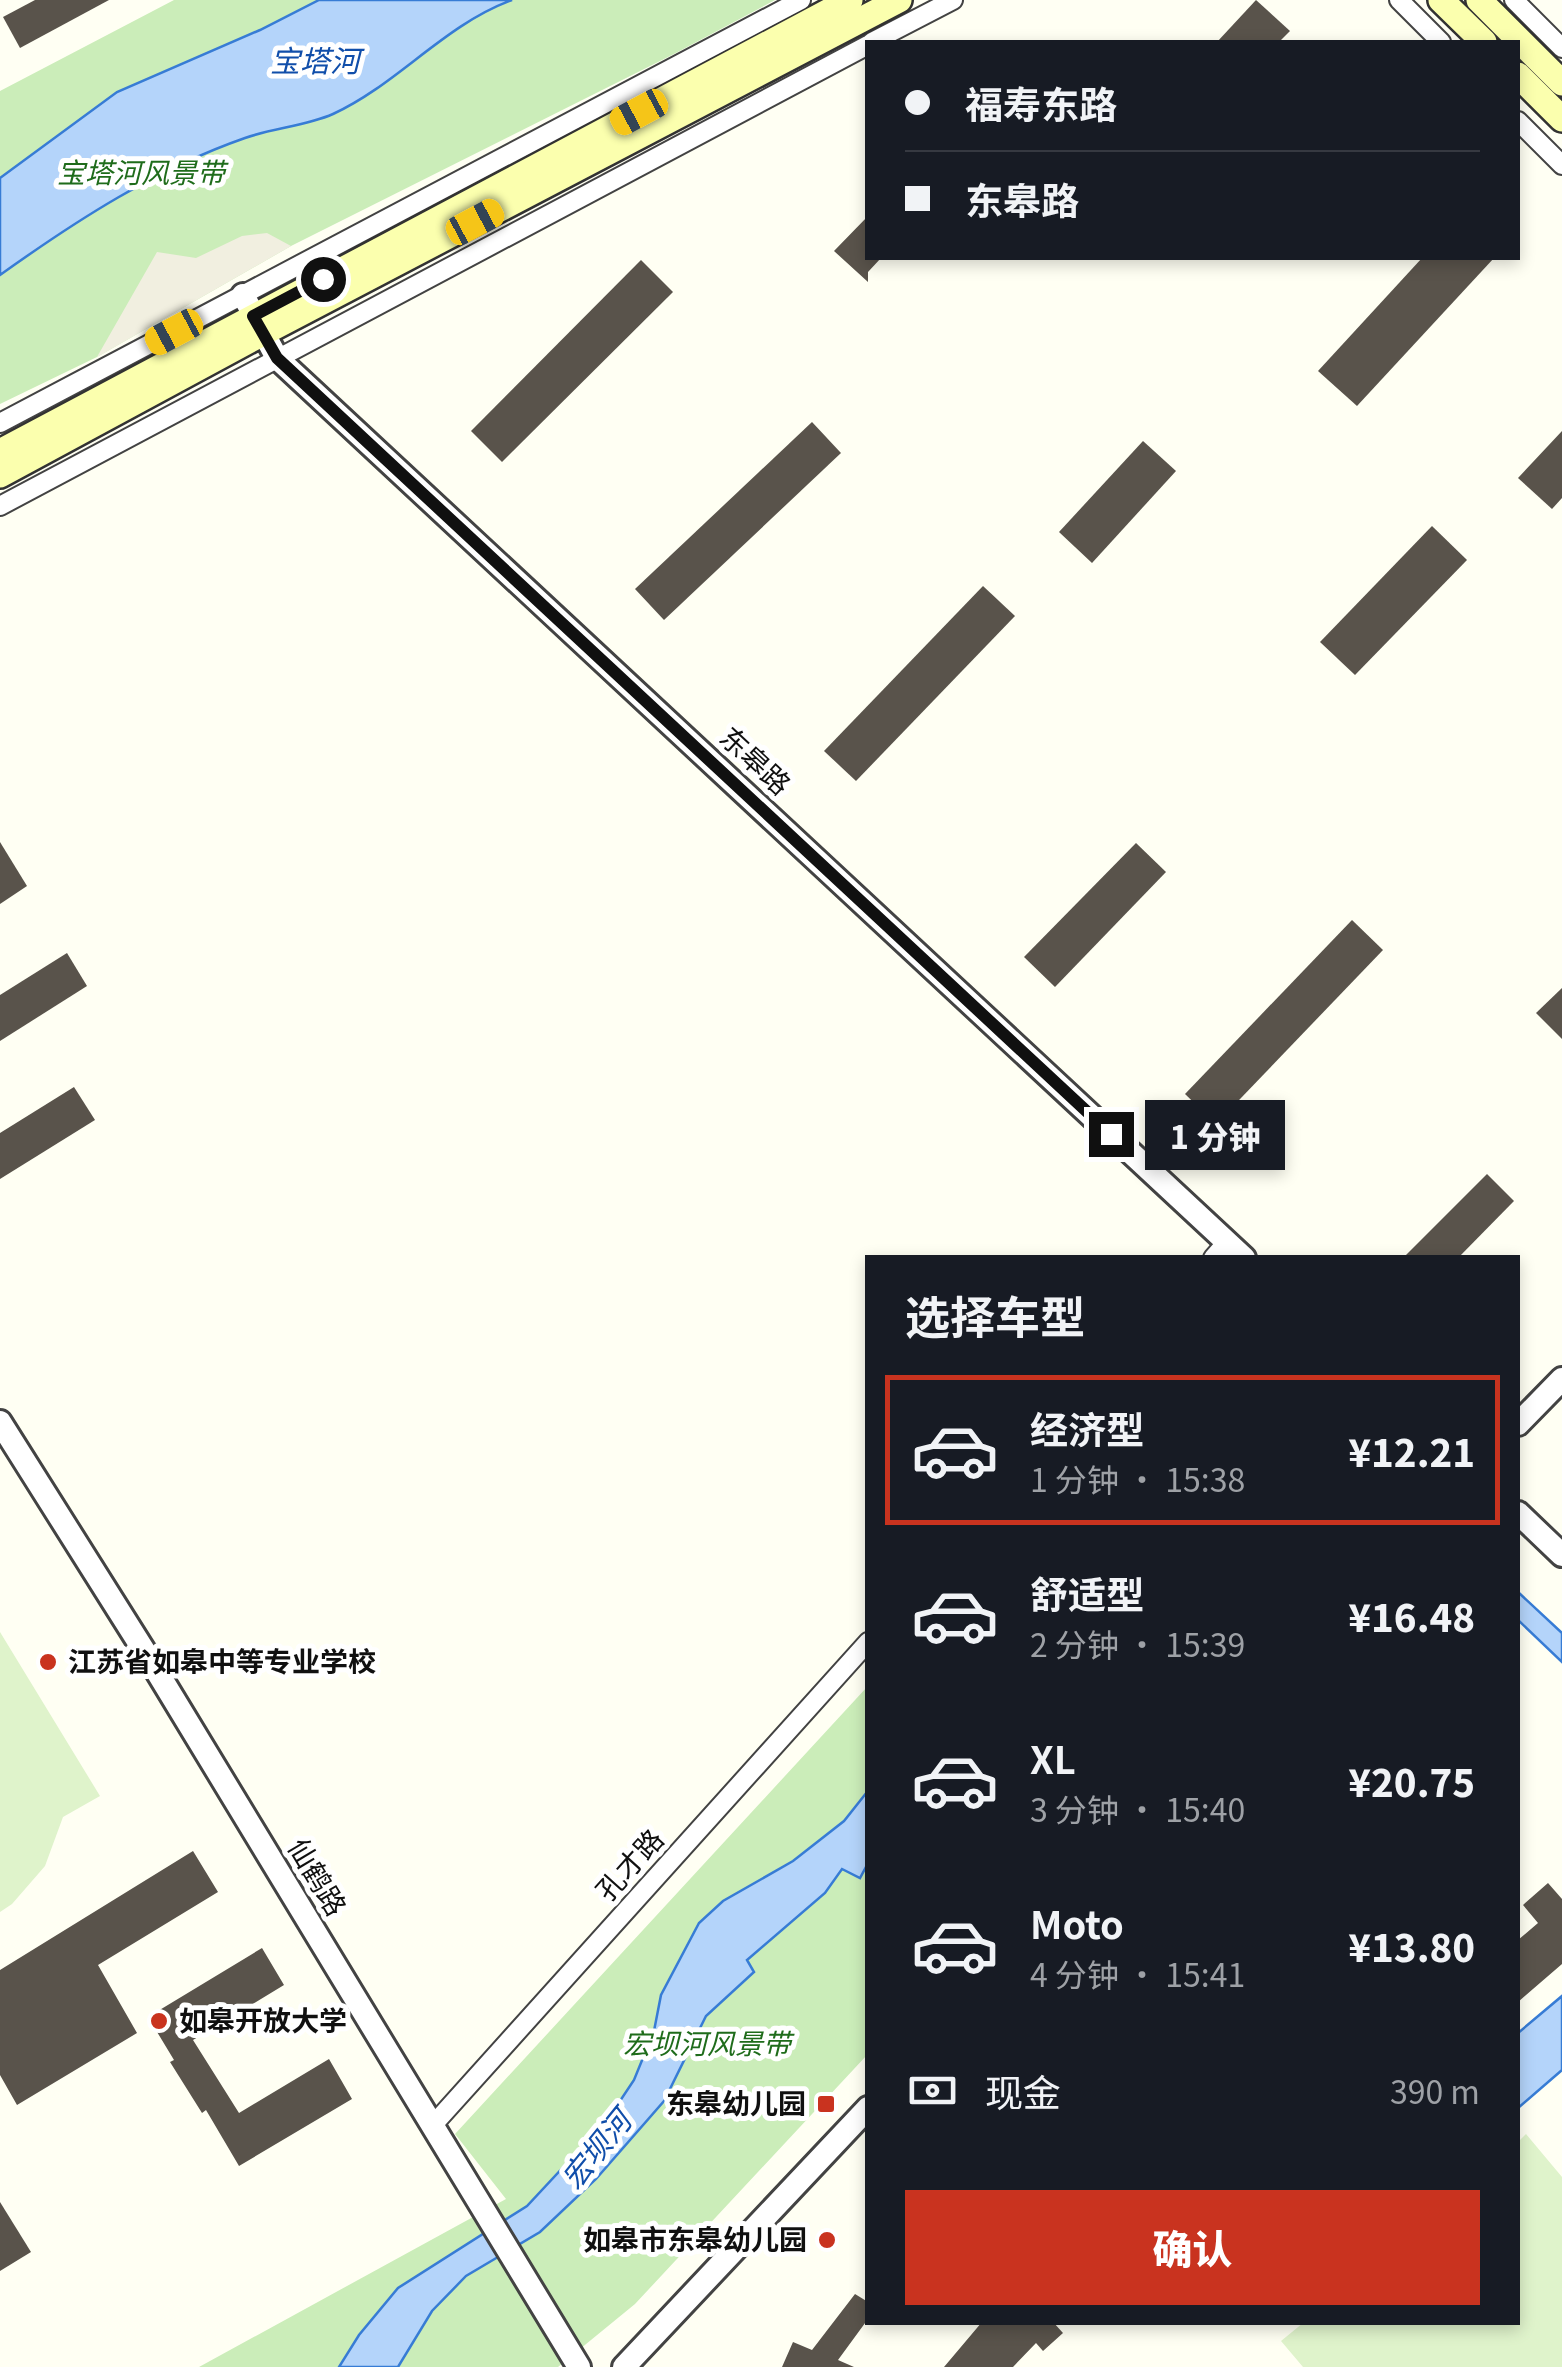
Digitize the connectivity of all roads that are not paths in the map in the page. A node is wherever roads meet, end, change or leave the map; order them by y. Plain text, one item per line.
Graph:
1 (801, 0) edge
2 (850, 0) edge
3 (899, 0) edge
4 (953, 0) edge
5 (1399, 0) edge
6 (1441, 0) edge
7 (1479, 0) edge
8 (1514, 0) edge
9 (878, 40) edge
10 (1439, 40) edge
11 (1482, 40) edge
12 (1519, 40) edge
13 (1520, 41) edge
14 (865, 47) edge
15 (1562, 48) edge
16 (1520, 77) edge
17 (1562, 83) edge
18 (1562, 119) edge
19 (1520, 122) edge
20 (1562, 165) edge
21 (253, 315) junction
22 (277, 358) junction
23 (0, 424) edge
24 (0, 452) edge
25 (0, 475) edge
26 (0, 506) edge
27 (1228, 1252) edge
28 (1562, 1379) edge
29 (0, 1422) edge
30 (1520, 1422) edge
31 (1520, 1515) edge
32 (1562, 1555) edge
33 (865, 1645) edge
34 (865, 2111) edge
35 (433, 2125) junction
36 (579, 2367) edge
37 (624, 2367) edge

1 - 21 street
2 - 21 main road
3 - 21 main road
4 - 9 street
5 - 10 street
6 - 11 main road
7 - 12 main road
8 - 15 street
13 - 17 main road
14 - 22 street
16 - 18 main road
19 - 20 street
21 - 22 street, 东皋路
21 - 23 street
21 - 24 main road
21 - 25 main road
22 - 26 street
22 - 27 street, 东皋路
28 - 30 street
29 - 35 street, 仙鹤路
31 - 32 street
33 - 35 street, 孔才路
34 - 37 street
35 - 36 street, 仙鹤路

